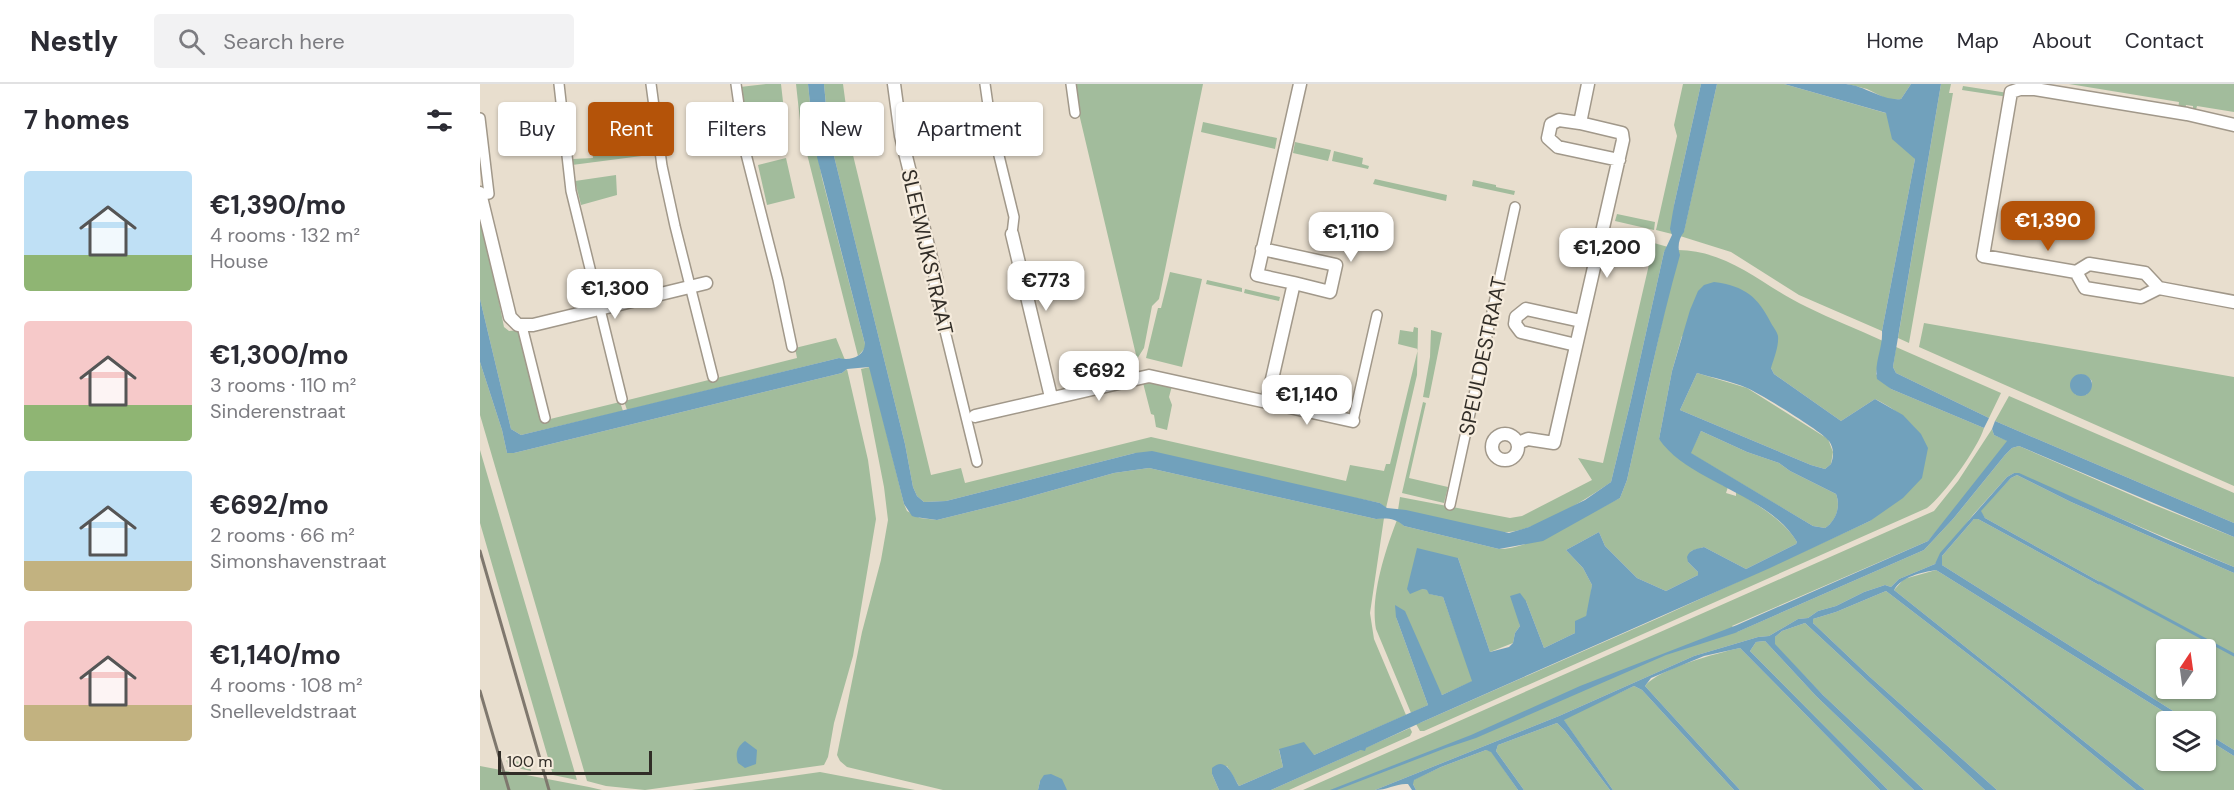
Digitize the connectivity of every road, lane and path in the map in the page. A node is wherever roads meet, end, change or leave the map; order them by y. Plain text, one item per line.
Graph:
1 (559, 84) edge
2 (651, 84) edge
3 (736, 84) edge
4 (894, 84) edge
5 (985, 84) edge
6 (1071, 84) edge
7 (1300, 84) edge
8 (1588, 84) edge
9 (2036, 86) edge
10 (1075, 113) dead end
11 (480, 118) edge
12 (1581, 123) junction
13 (2234, 125) edge
14 (1619, 160) junction
15 (480, 194) edge
16 (1515, 207) dead end
17 (1012, 234) joint
18 (1262, 249) junction
19 (2076, 272) junction
20 (936, 278) joint
21 (706, 283) dead end
22 (1294, 284) junction
23 (691, 286) junction
24 (2159, 288) junction
25 (2234, 302) edge
26 (601, 308) junction
27 (1377, 315) dead end
28 (1581, 321) junction
29 (522, 326) junction
30 (1576, 345) junction
31 (792, 347) dead end
32 (713, 377) dead end
33 (1051, 397) junction
34 (622, 399) dead end
35 (1267, 401) junction
36 (971, 417) junction
37 (545, 418) dead end
38 (1353, 422) joint
39 (1518, 443) dead end
40 (977, 462) dead end
41 (1450, 505) dead end

1 - 26 street
2 - 23 street
3 - 31 street
4 - 20 street, SLEEWIJKSTRAAT
5 - 17 street
6 - 10 street
7 - 18 street
8 - 12 street
9 - 13 street
9 - 19 street
11 - 15 street
12 - 14 street
12 - 14 street
14 - 28 street
15 - 29 street
16 - 41 street, SPEULDESTRAAT
17 - 33 street
18 - 22 street
18 - 22 street
19 - 24 street
19 - 24 street
20 - 36 street, SLEEWIJKSTRAAT
21 - 23 street
22 - 35 street
23 - 26 street
23 - 32 street
24 - 25 street
26 - 29 street
26 - 34 street
27 - 38 street
28 - 30 street
28 - 30 street
29 - 37 street
30 - 39 street
33 - 35 street
33 - 36 street
35 - 38 street
36 - 40 street, SLEEWIJKSTRAAT

